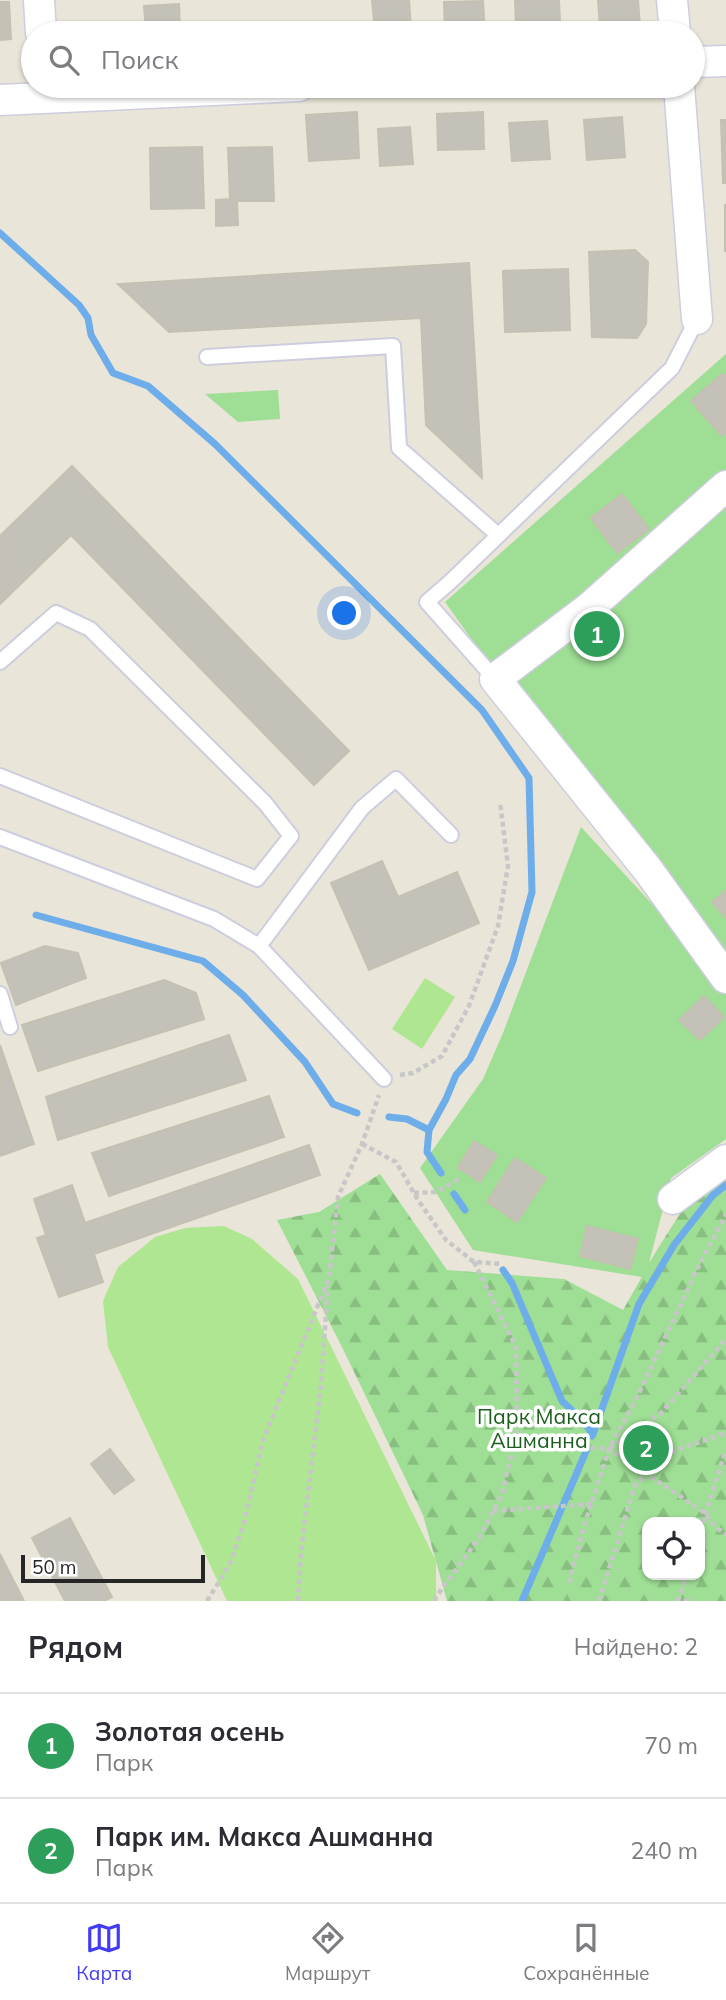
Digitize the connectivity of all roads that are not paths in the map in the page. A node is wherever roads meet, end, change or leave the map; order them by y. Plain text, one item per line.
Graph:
1 (39, 0) edge
2 (672, 0) edge
3 (40, 21) edge
4 (673, 21) edge
5 (726, 61) edge
6 (705, 62) edge
7 (21, 96) edge
8 (679, 98) edge
9 (0, 100) edge
10 (697, 319) joint
11 (207, 357) dead end
12 (726, 486) edge
13 (498, 535) junction
14 (0, 662) edge
15 (495, 679) junction
16 (0, 776) edge
17 (451, 835) dead end
18 (0, 837) edge
19 (259, 946) junction
20 (726, 978) edge
21 (0, 994) edge
22 (10, 1027) dead end
23 (384, 1079) road end
24 (726, 1160) edge
25 (673, 1199) dead end

1 - 3 street
2 - 4 street
5 - 6 street
7 - 9 street
8 - 10 street
10 - 13 lane
11 - 13 lane
12 - 15 street
13 - 15 lane
14 - 16 lane
15 - 20 street
17 - 19 lane
18 - 19 lane
19 - 23 lane
21 - 22 lane
24 - 25 street

